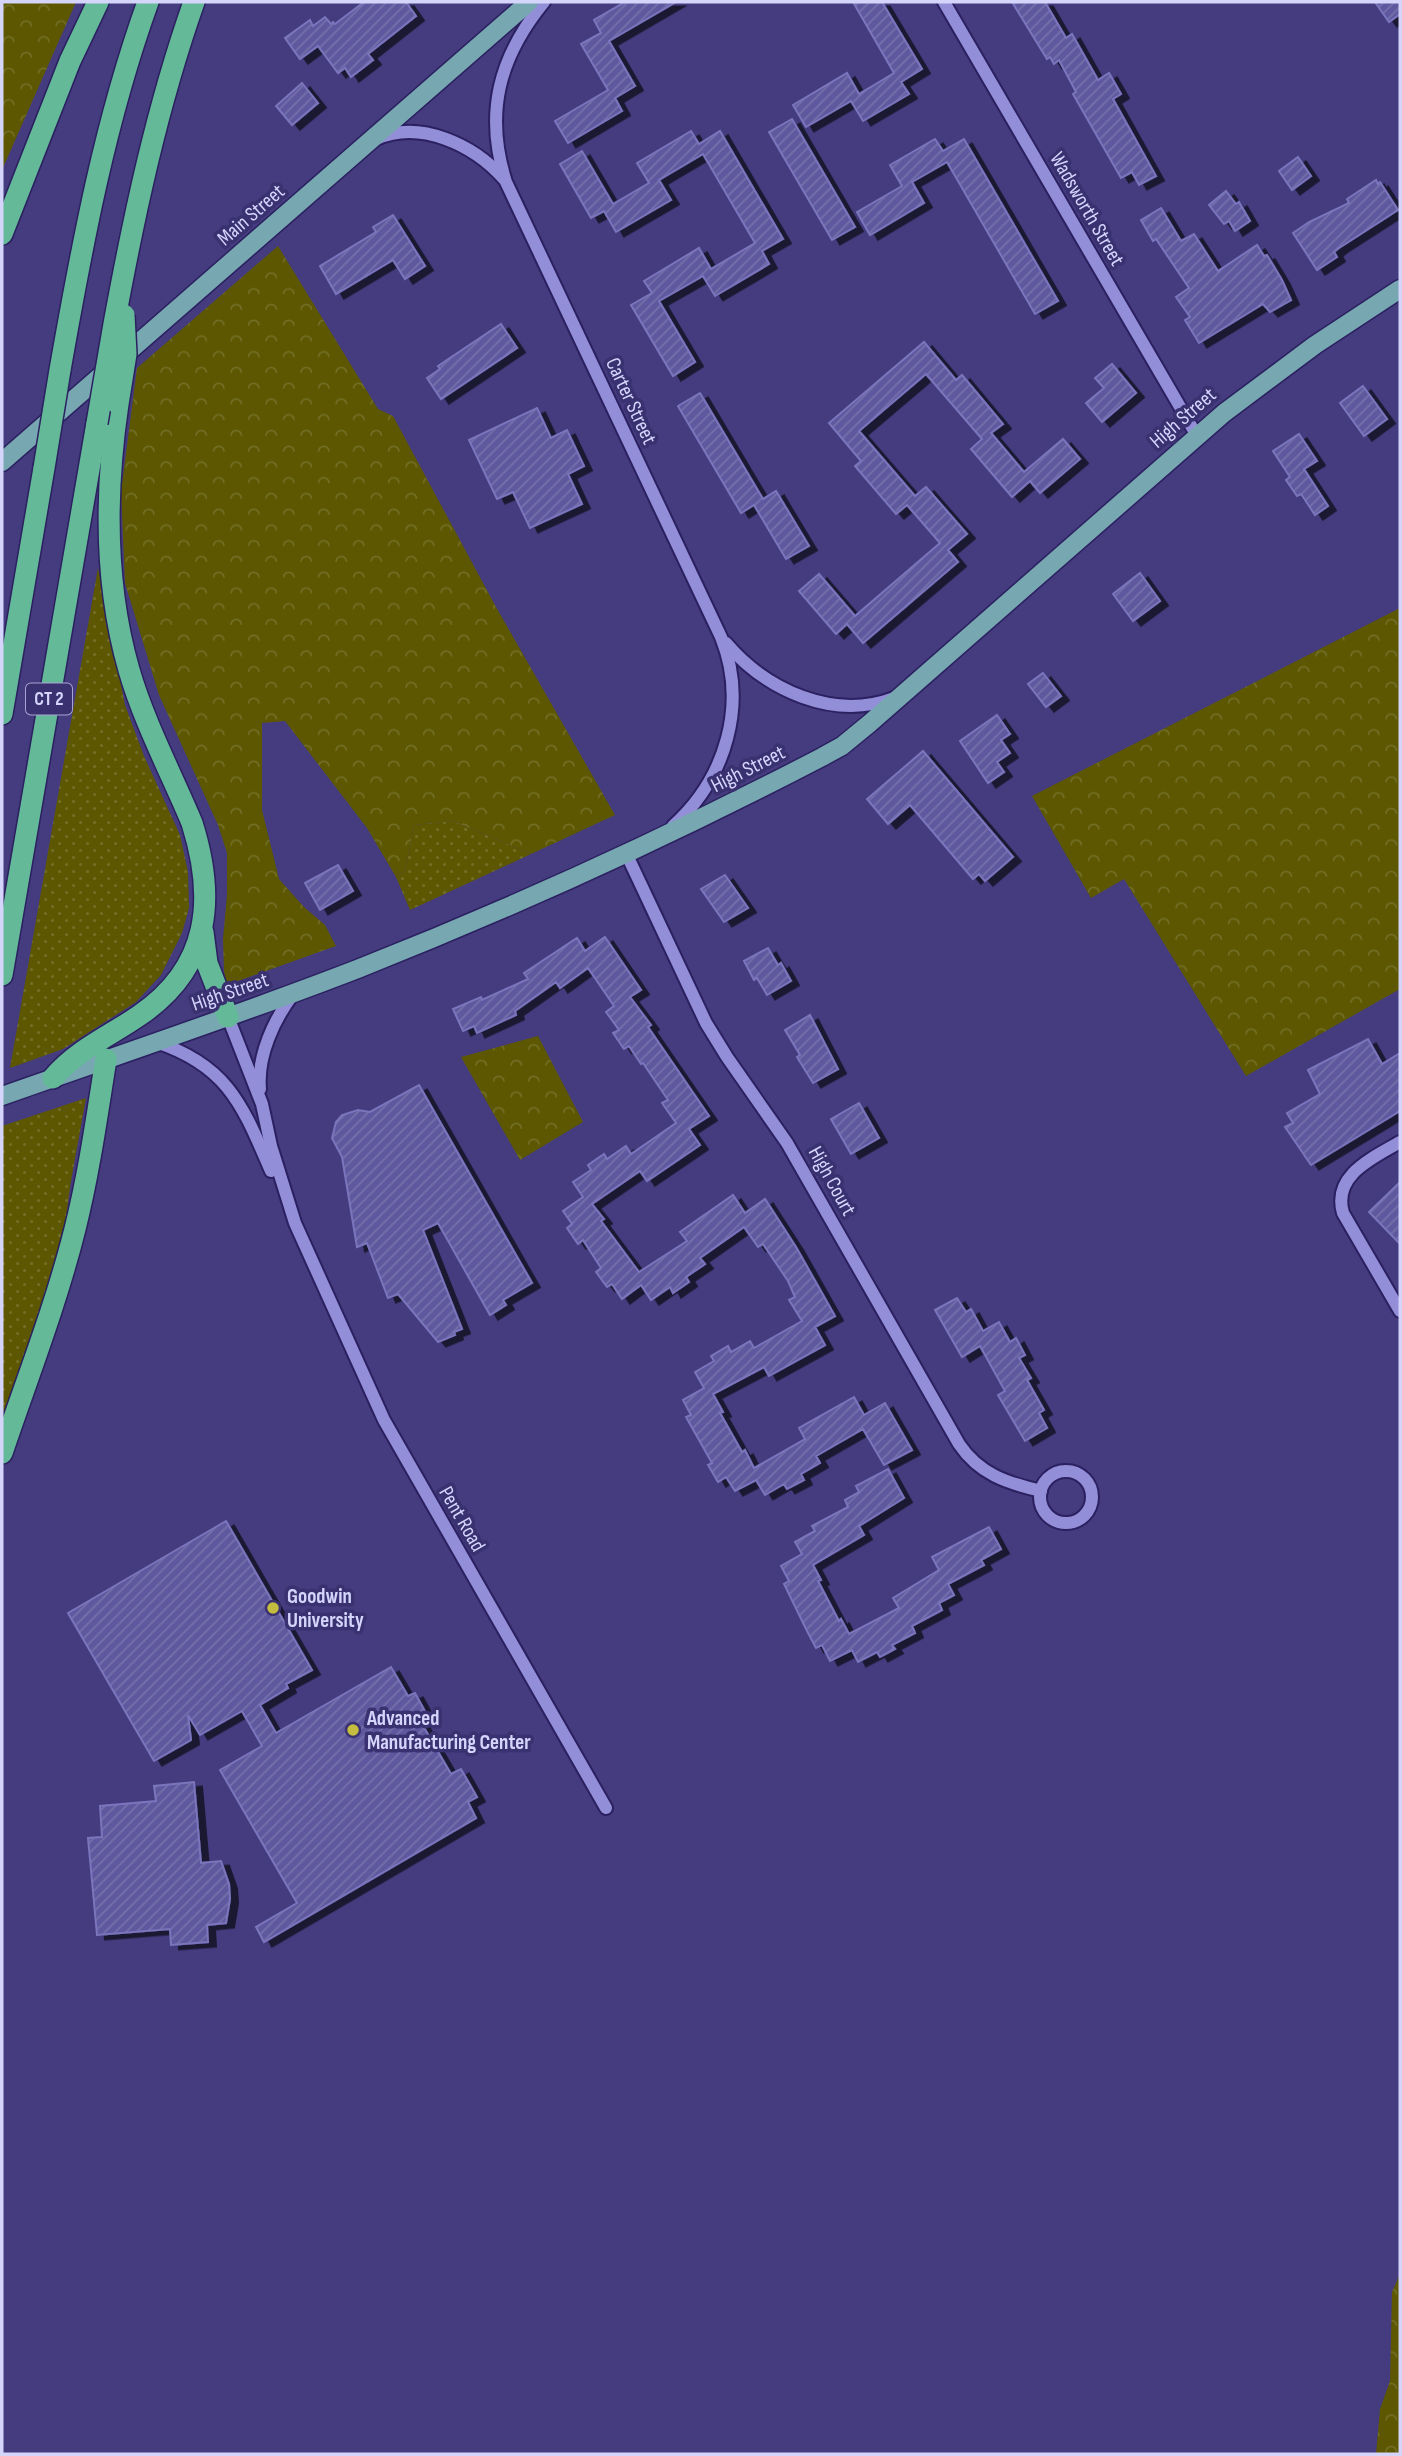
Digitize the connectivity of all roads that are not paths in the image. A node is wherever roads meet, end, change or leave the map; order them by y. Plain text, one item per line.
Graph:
1 (99, 2) edge
2 (148, 2) edge
3 (194, 2) edge
4 (529, 2) edge
5 (544, 2) edge
6 (944, 2) edge
7 (367, 145) junction
8 (506, 182) junction
9 (2, 234) edge
10 (1400, 289) edge
11 (119, 320) junction
12 (1197, 436) junction
13 (2, 462) edge
14 (721, 637) junction
15 (901, 696) junction
16 (2, 714) edge
17 (659, 837) junction
18 (626, 853) junction
19 (202, 928) junction
20 (2, 975) edge
21 (295, 993) junction
22 (228, 1017) junction
23 (156, 1042) junction
24 (106, 1059) junction
25 (53, 1078) junction
26 (2, 1096) edge
27 (262, 1104) junction
28 (1400, 1142) edge
29 (302, 1241) junction
30 (1400, 1311) edge
31 (2, 1453) edge
32 (1041, 1491) junction
33 (606, 1808) dead end

1 - 9 highway
2 - 16 highway, CT 2, bridge
3 - 11 highway, CT 2
4 - 7 main road, Main Street
5 - 8 street, Carter Street
6 - 12 street, Wadsworth Street
7 - 8 street, Carter Street
7 - 13 main road, Main Street
8 - 14 street, Carter Street
10 - 12 main road, High Street
11 - 19 highway, bridge
11 - 20 highway, CT 2, bridge
12 - 15 main road, High Street
14 - 15 street, Carter Street
14 - 17 street, Carter Street
15 - 17 main road, High Street
17 - 18 main road, High Street
18 - 21 main road, High Street
18 - 32 street, High Court
19 - 22 highway
19 - 25 highway
21 - 22 main road, High Street
21 - 27 street, Pent Road
22 - 23 main road, High Street
22 - 27 street, Pent Road
23 - 24 main road, High Street
23 - 29 street, Pent Road
24 - 25 main road, High Street
24 - 31 highway
25 - 26 main road, High Street
27 - 29 street, Pent Road
28 - 30 street
29 - 33 street, Pent Road
32 - 32 street

